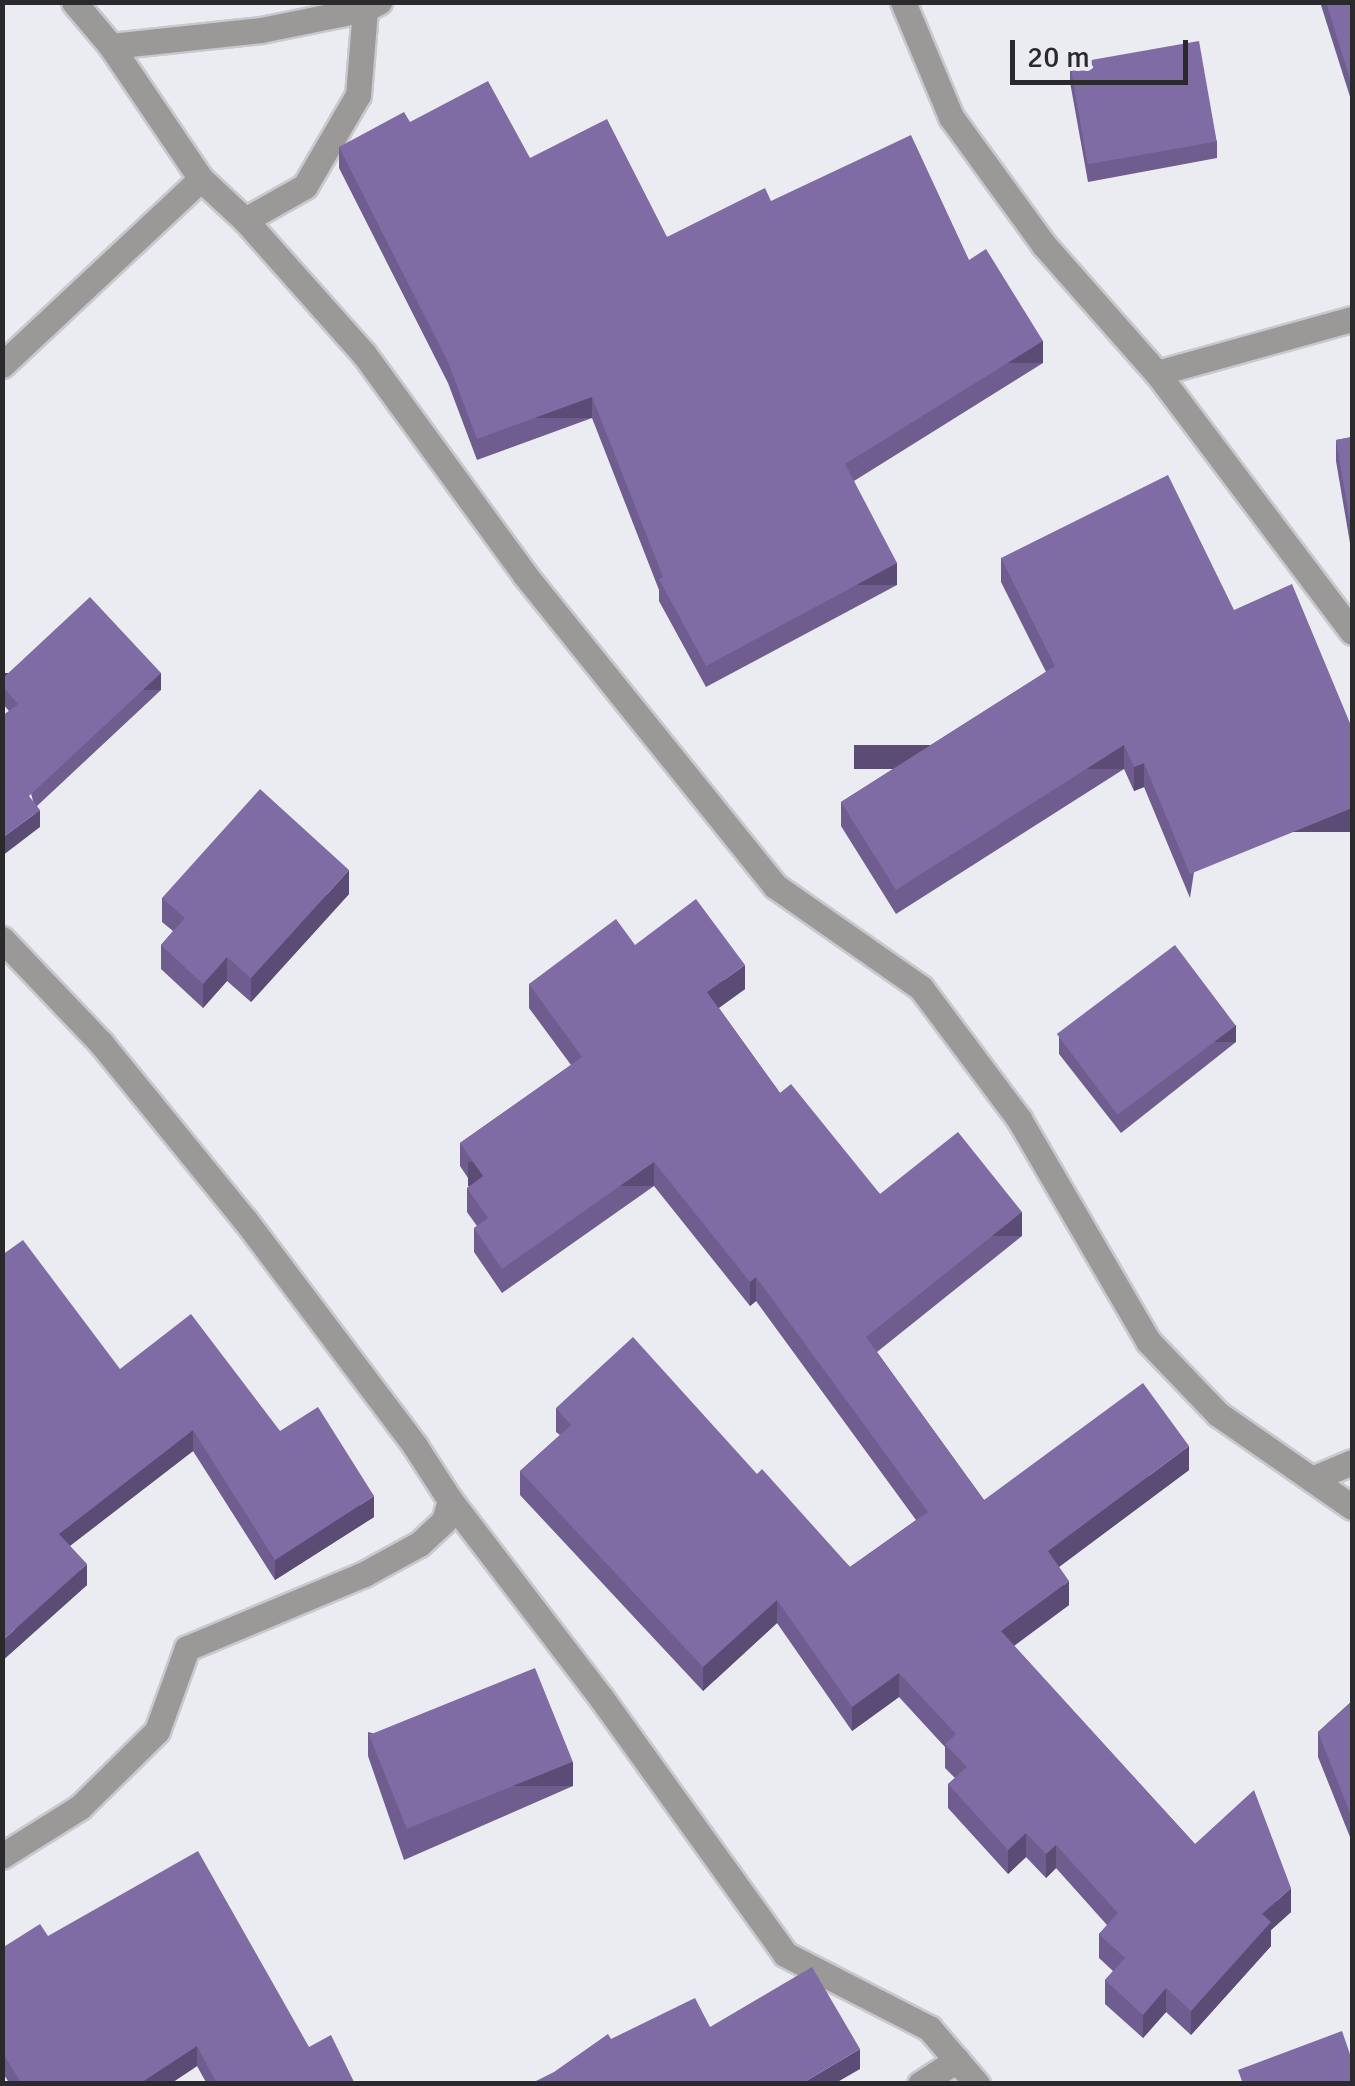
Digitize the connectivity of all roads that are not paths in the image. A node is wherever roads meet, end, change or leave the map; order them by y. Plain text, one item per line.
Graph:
1 (74, 2) edge
2 (903, 2) edge
3 (372, 6) edge
4 (111, 46) junction
5 (201, 180) junction
6 (245, 220) junction
7 (1352, 319) edge
8 (2, 365) edge
9 (1157, 373) junction
10 (1352, 632) edge
11 (2, 939) edge
12 (1352, 1462) edge
13 (1312, 1479) junction
14 (450, 1500) junction
15 (1352, 1508) edge
16 (2, 1856) edge
17 (956, 2060) junction
18 (920, 2084) edge
19 (977, 2084) edge

1 - 4 street
2 - 9 street
3 - 4 street
3 - 6 street
4 - 5 street
5 - 6 street
5 - 8 street
6 - 13 street
7 - 9 street
9 - 10 street
11 - 14 street
12 - 13 street
13 - 15 street
14 - 16 street
14 - 17 street
17 - 18 street
17 - 19 street

